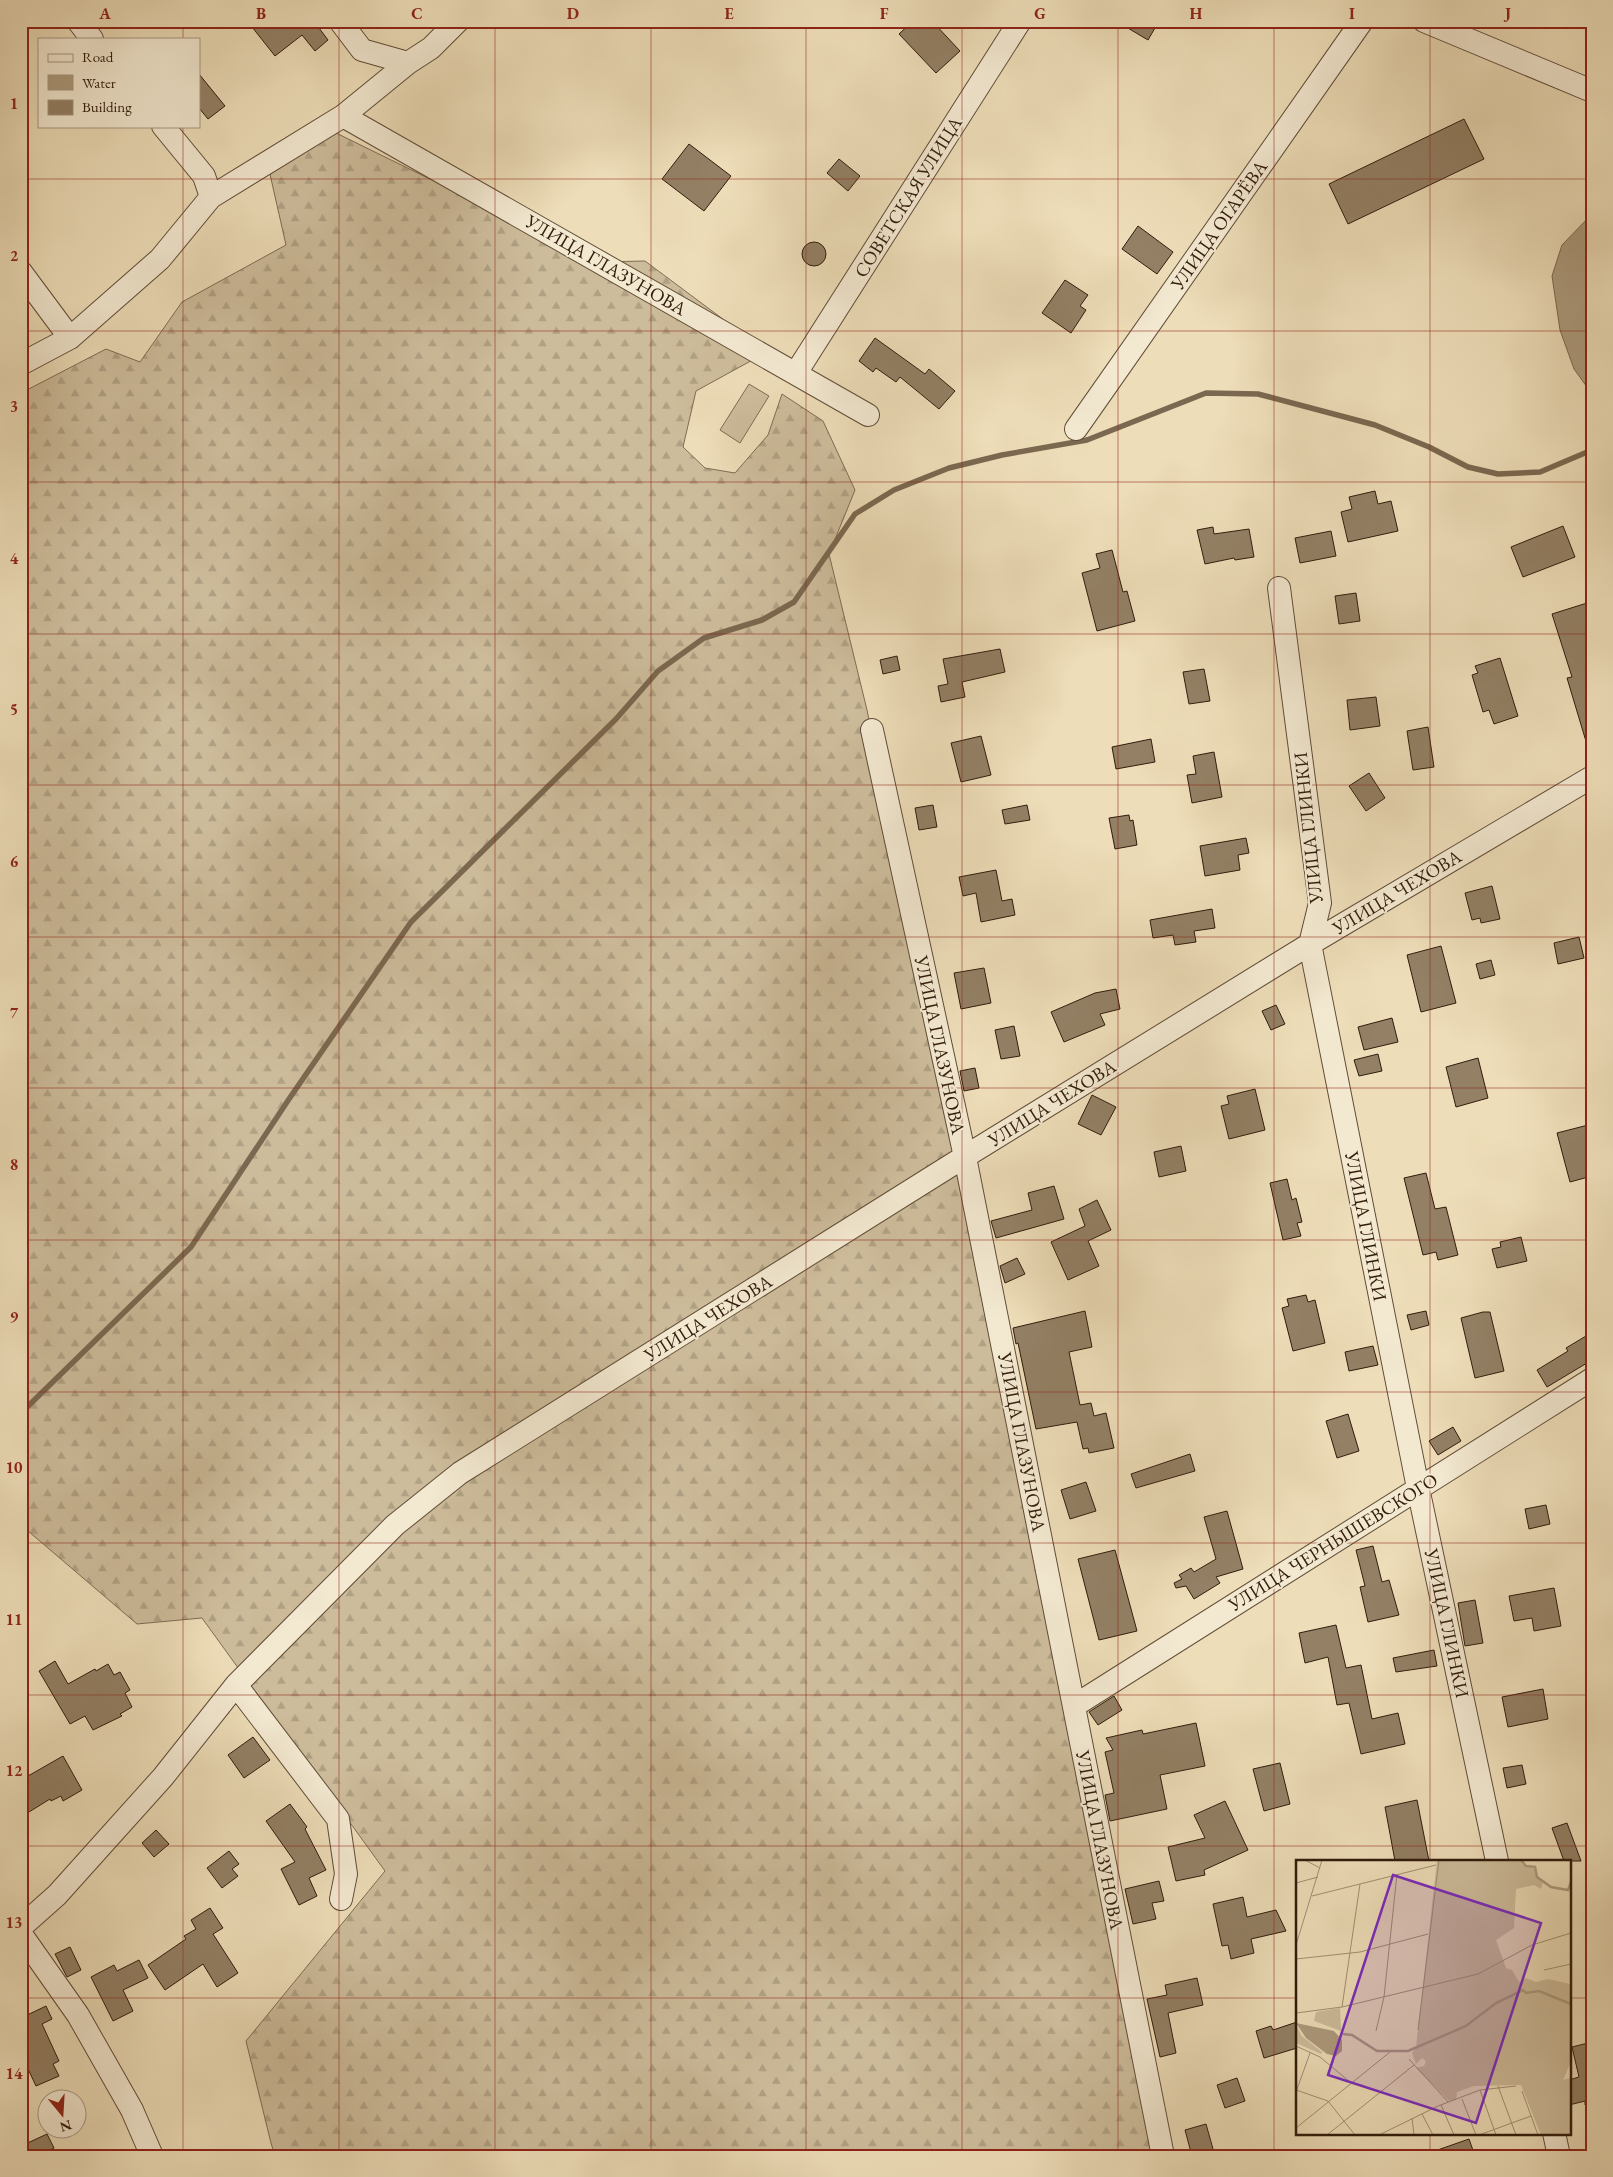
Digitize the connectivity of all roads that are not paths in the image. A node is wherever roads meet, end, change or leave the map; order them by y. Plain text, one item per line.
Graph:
1 (78, 21) edge
2 (340, 21) edge
3 (458, 21) edge
4 (1020, 21) edge
5 (1362, 21) edge
6 (1424, 21) edge
7 (91, 38) edge
8 (408, 63) junction
9 (1592, 91) edge
10 (344, 116) junction
11 (165, 128) edge
12 (211, 197) junction
13 (21, 272) edge
14 (70, 338) junction
15 (21, 364) edge
16 (796, 373) junction
17 (868, 415) dead end
18 (1076, 429) dead end
19 (1279, 588) dead end
20 (872, 730) dead end
21 (1592, 777) edge
22 (1310, 944) junction
23 (965, 1157) junction
24 (1592, 1379) edge
25 (1418, 1488) junction
26 (236, 1685) junction
27 (1074, 1706) junction
28 (1497, 1860) edge
29 (341, 1899) dead end
30 (21, 1927) edge
31 (21, 1934) edge
32 (1554, 2134) edge
33 (152, 2156) edge
34 (1163, 2156) edge
35 (1559, 2156) edge

1 - 7 street
2 - 8 street
3 - 8 street
4 - 16 street, СОВЕТСКАЯ УЛИЦА
5 - 18 street, УЛИЦА ОГАРЁВА
6 - 9 street
8 - 10 street
10 - 12 street
10 - 16 street, УЛИЦА ГЛАЗУНОВА
11 - 12 street
12 - 14 street
13 - 14 street
14 - 15 street
16 - 17 street, УЛИЦА ГЛАЗУНОВА
19 - 22 street, УЛИЦА ГЛИНКИ
20 - 23 street, УЛИЦА ГЛАЗУНОВА
21 - 22 street, УЛИЦА ЧЕХОВА
22 - 23 street, УЛИЦА ЧЕХОВА
22 - 25 street, УЛИЦА ГЛИНКИ
23 - 26 street, УЛИЦА ЧЕХОВА
23 - 27 street, УЛИЦА ГЛАЗУНОВА
24 - 25 street, УЛИЦА ЧЕРНЫШЕВСКОГО
25 - 27 street, УЛИЦА ЧЕРНЫШЕВСКОГО
25 - 28 street, УЛИЦА ГЛИНКИ
26 - 29 street
26 - 30 street, УЛИЦА ЧЕХОВА
27 - 34 street, УЛИЦА ГЛАЗУНОВА
31 - 33 street
32 - 35 street

